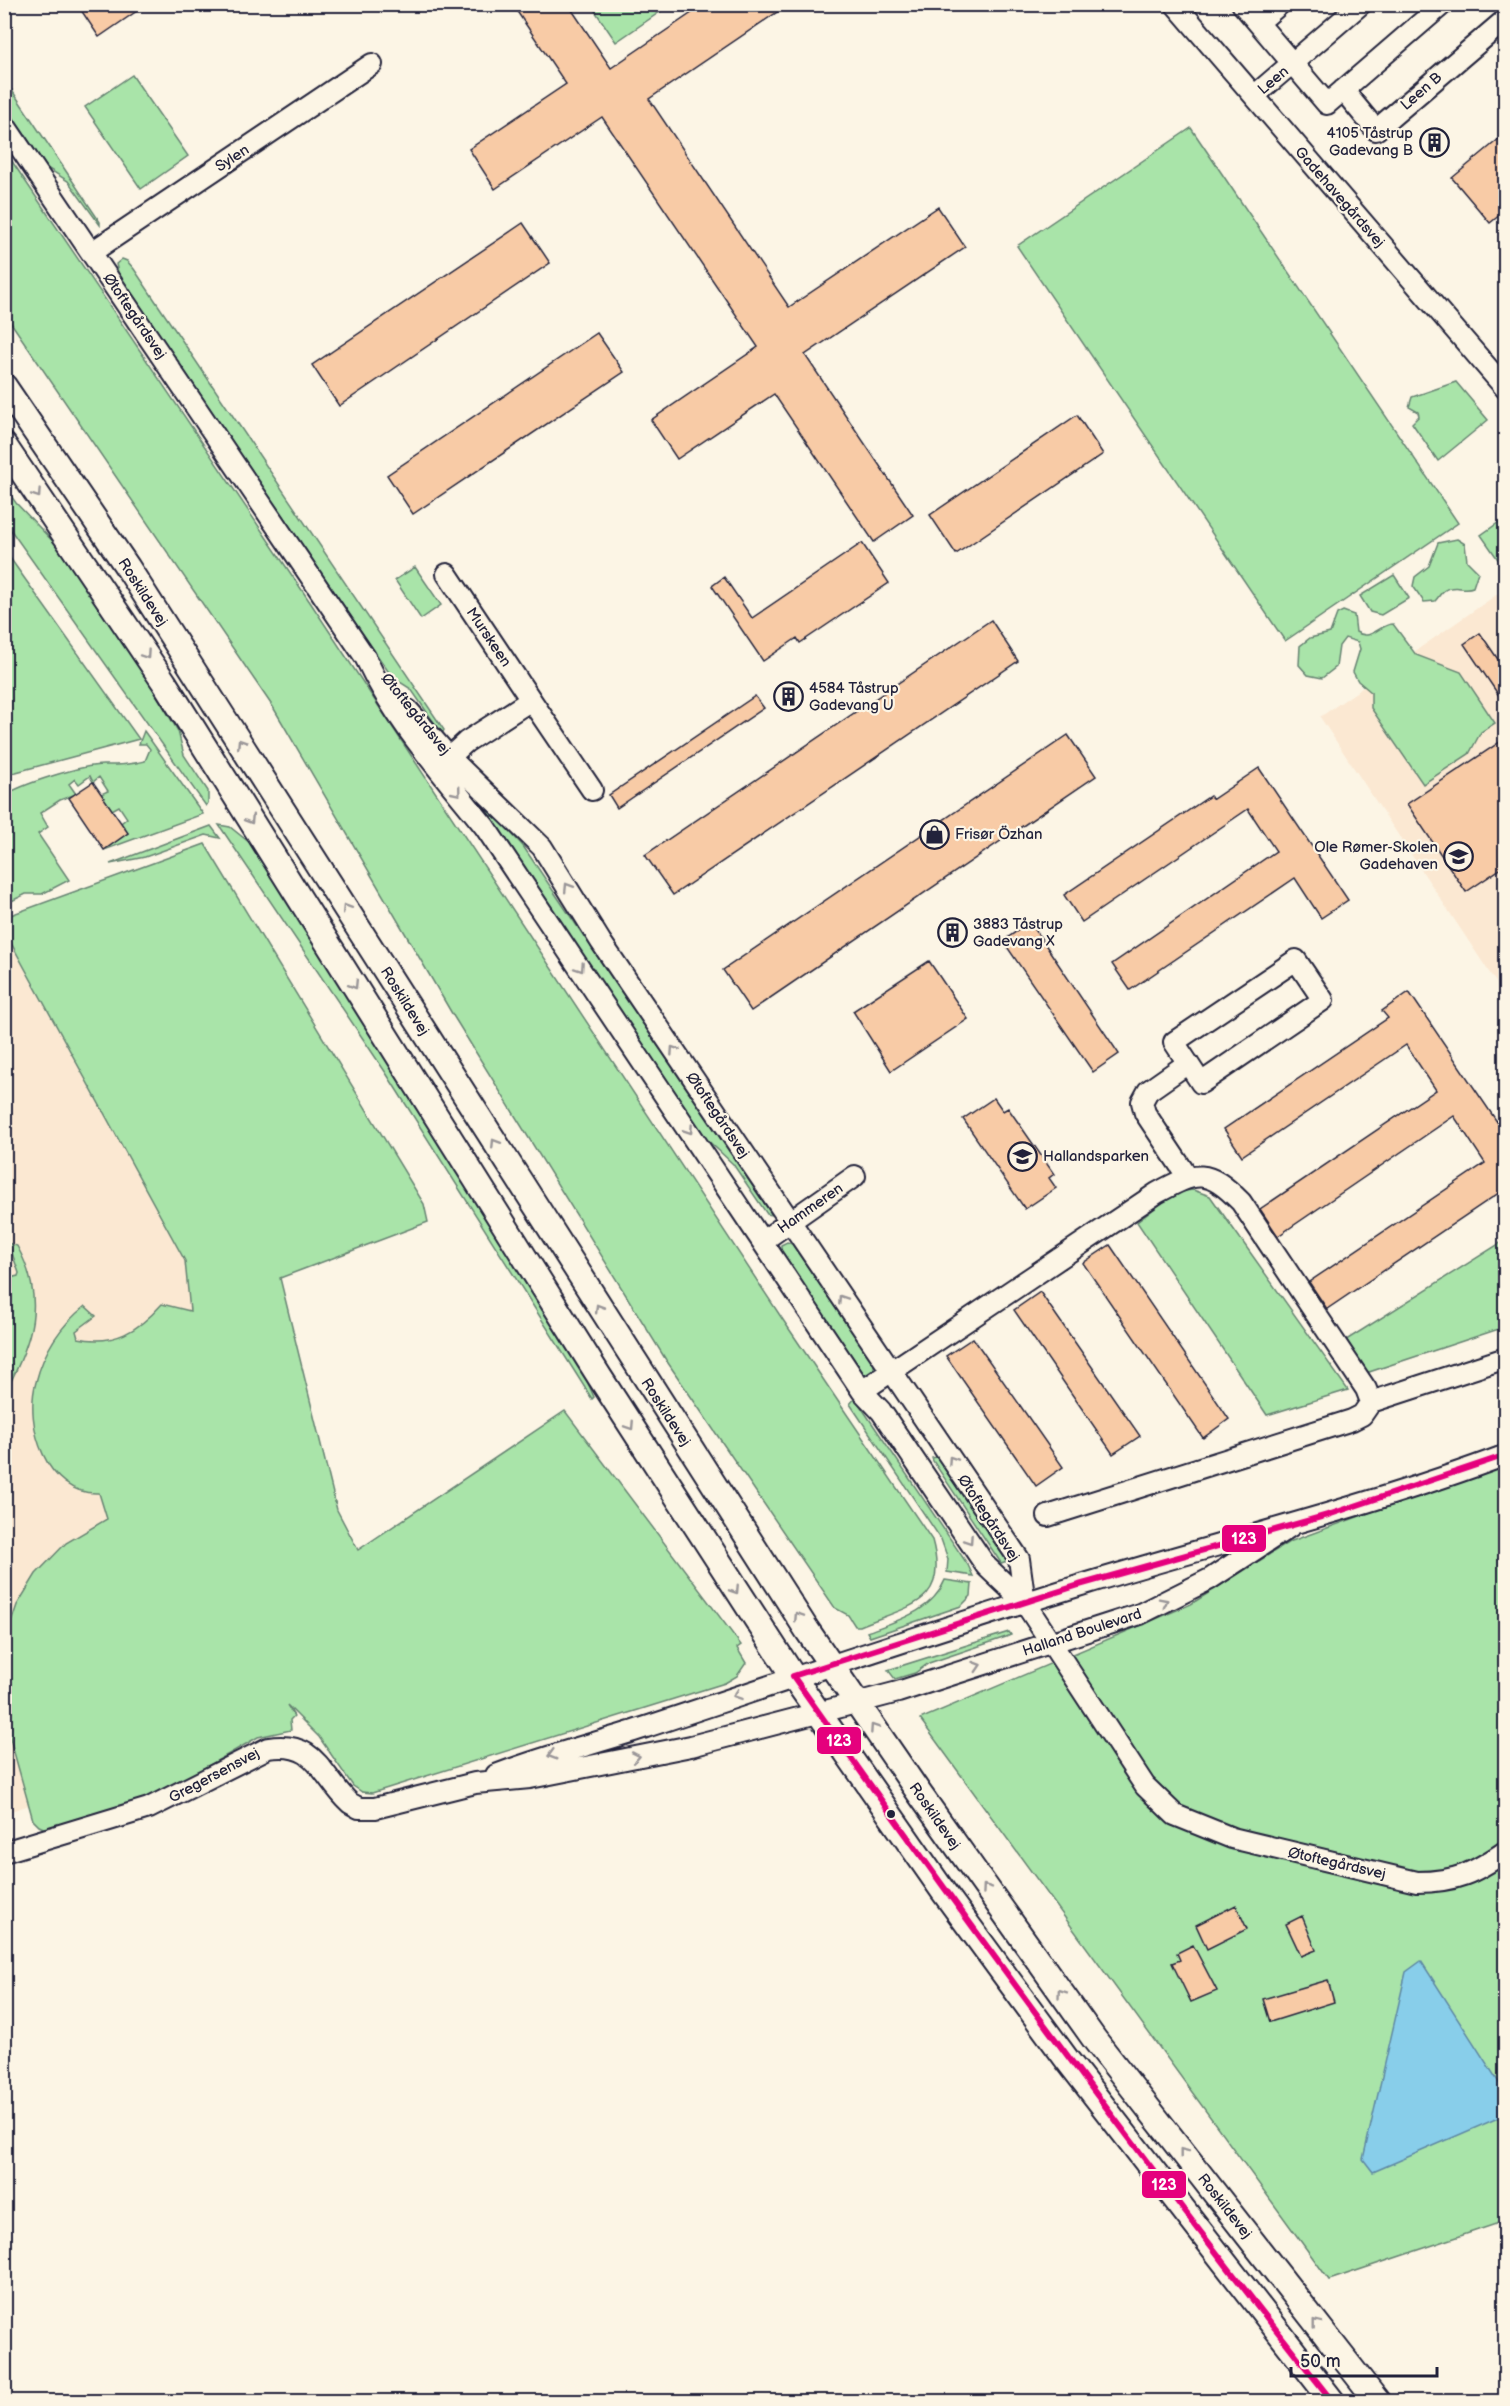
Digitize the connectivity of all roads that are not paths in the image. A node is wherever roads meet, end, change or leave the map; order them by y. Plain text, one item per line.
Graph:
1 (1175, 4) edge
2 (1242, 4) edge
3 (1280, 4) edge
4 (1361, 4) edge
5 (1443, 4) edge
6 (1506, 19) edge
7 (1258, 23) junction
8 (1292, 63) junction
9 (372, 64) dead end
10 (1343, 90) junction
11 (1254, 96) junction
12 (4, 124) edge
13 (92, 252) junction
14 (4, 386) edge
15 (1506, 389) edge
16 (4, 445) edge
17 (447, 574) dead end
18 (531, 700) junction
19 (443, 762) junction
20 (592, 790) dead end
21 (1188, 1063) junction
22 (855, 1176) dead end
23 (1187, 1176) junction
24 (790, 1222) junction
25 (764, 1240) junction
26 (1506, 1358) edge
27 (892, 1371) junction
28 (862, 1391) junction
29 (1371, 1402) junction
30 (1506, 1455) edge
31 (1048, 1516) dead end
32 (1291, 1526) junction
33 (1025, 1603) junction
34 (1051, 1643) junction
35 (831, 1665) junction
36 (792, 1677) junction
37 (856, 1702) junction
38 (818, 1712) junction
39 (475, 1784) junction
40 (1506, 1851) edge
41 (4, 1852) edge
42 (1333, 2402) edge
43 (1378, 2402) edge

1 - 11 street, Gadehavegårdsvej
2 - 7 street
3 - 7 street
4 - 8 street, Leen
5 - 10 street
6 - 10 street, Leen B
7 - 8 street
8 - 10 street
8 - 11 street, Leen
9 - 13 street, Sylen
11 - 15 street, Gadehavegårdsvej
12 - 13 street, Øtoftegårdsvej
13 - 19 street, Øtoftegårdsvej
35 -> 14 main road, Roskildevej
16 -> 36 main road
17 - 18 street, Murskeen
18 - 19 street
18 - 20 street, Murskeen
24 -> 19 street, Øtoftegårdsvej
19 -> 25 street, Øtoftegårdsvej
21 - 21 street
21 - 23 street
22 - 24 street, Hammeren
23 - 27 street
23 - 29 street
24 - 25 street, Hammeren
27 -> 24 street, Øtoftegårdsvej
25 - 28 street, Øtoftegårdsvej
26 - 29 street
27 - 28 street
33 -> 27 street, Øtoftegårdsvej
28 -> 33 street, Øtoftegårdsvej
29 - 31 street
30 - 32 street, Halland Boulevard
32 - 33 street, Halland Boulevard
34 -> 32 street, Halland Boulevard
33 - 34 street, Øtoftegårdsvej
33 - 35 street, Halland Boulevard
37 -> 34 street, Halland Boulevard
34 - 40 street, Øtoftegårdsvej
35 - 36 street, Halland Boulevard
35 - 37 main road, Roskildevej
36 - 38 main road
36 -> 39 street, Gregersensvej
37 - 38 street, Gregersensvej
43 -> 37 main road, Roskildevej
39 -> 38 street, Gregersensvej
38 - 42 main road
39 - 41 street, Gregersensvej

